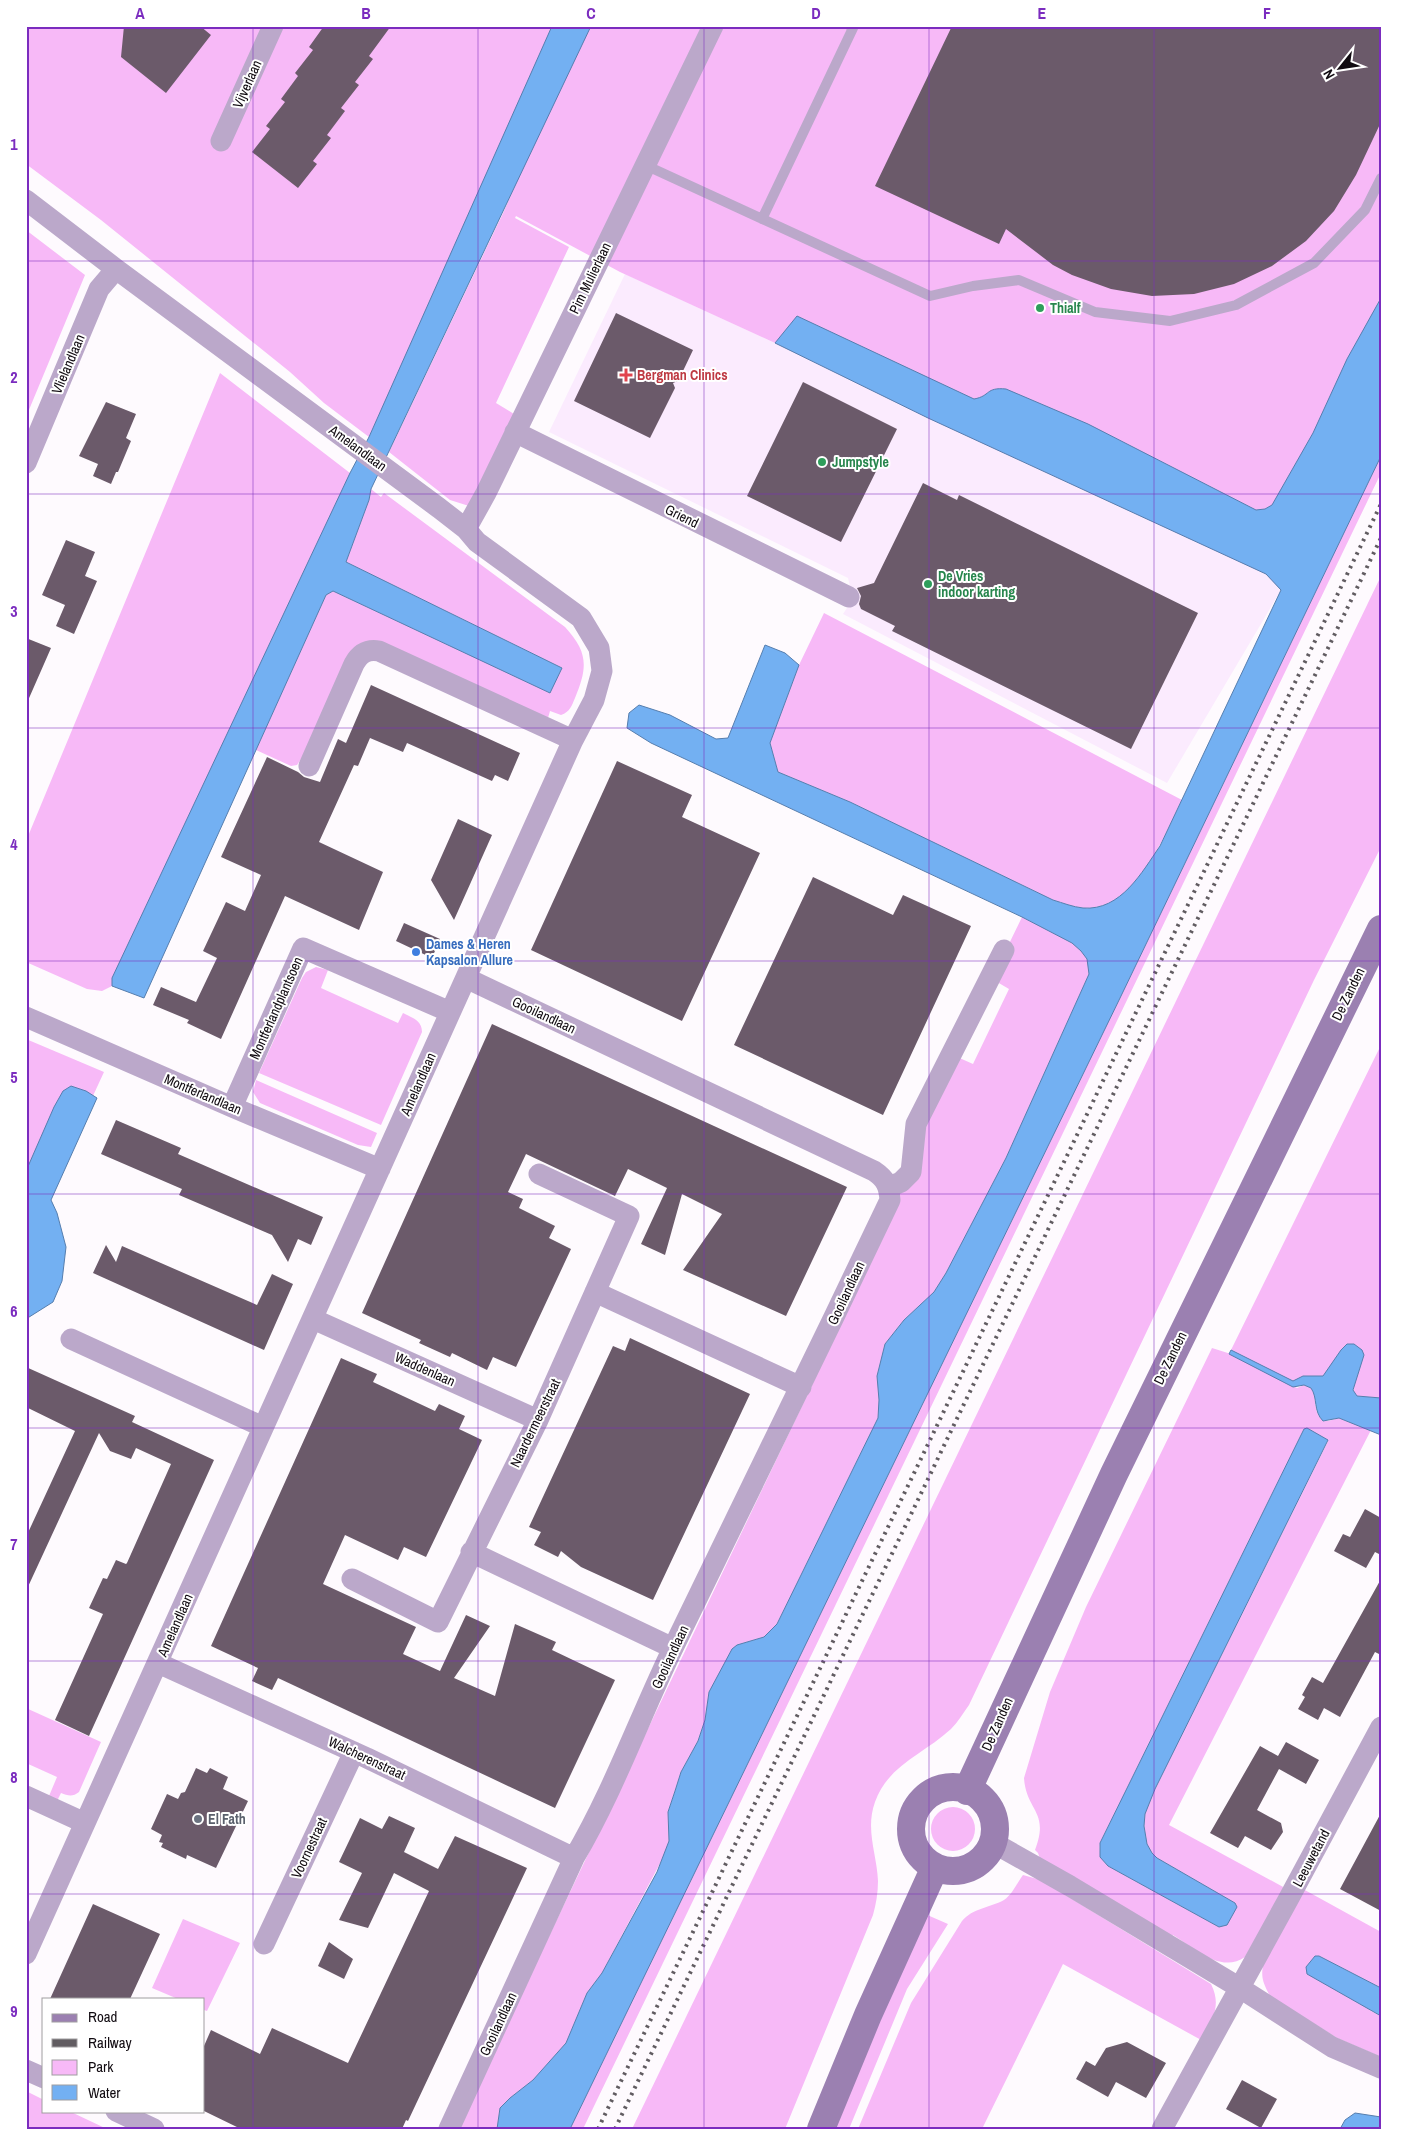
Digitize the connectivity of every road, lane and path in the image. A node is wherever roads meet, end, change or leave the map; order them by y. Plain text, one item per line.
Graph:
1 (273, 26) edge
2 (713, 26) edge
3 (850, 26) edge
4 (221, 141) dead end
5 (645, 165) junction
6 (1381, 178) edge
7 (26, 200) edge
8 (762, 219) junction
9 (116, 269) junction
10 (515, 432) junction
11 (26, 463) edge
12 (466, 529) junction
13 (849, 597) dead end
14 (573, 740) junction
15 (308, 766) dead end
16 (1381, 929) edge
17 (1004, 950) dead end
18 (466, 978) junction
19 (450, 1012) junction
20 (26, 1017) edge
21 (232, 1107) junction
22 (380, 1168) junction
23 (539, 1174) dead end
24 (889, 1187) junction
25 (595, 1292) junction
26 (313, 1319) junction
27 (71, 1338) dead end
28 (801, 1387) junction
29 (538, 1420) junction
30 (263, 1427) junction
31 (471, 1552) junction
32 (352, 1578) dead end
33 (673, 1648) junction
34 (158, 1662) junction
35 (1381, 1726) edge
36 (354, 1752) junction
37 (967, 1791) junction
38 (26, 1796) edge
39 (85, 1823) junction
40 (992, 1842) junction
41 (574, 1858) junction
42 (935, 1867) junction
43 (264, 1944) dead end
44 (26, 1954) edge
45 (1240, 1988) junction
46 (1381, 2068) edge
47 (26, 2070) edge
48 (42, 2077) edge
49 (118, 2112) edge
50 (154, 2129) edge
51 (449, 2129) edge
52 (821, 2129) edge
53 (1162, 2129) edge

1 - 4 street, Vijverlaan
2 - 5 street, Pim Mulierlaan
3 - 8 lane
5 - 8 lane
5 - 10 street, Pim Mulierlaan
6 - 8 lane
7 - 9 street, Amelandlaan
9 - 11 street, Vlielandlaan
9 - 12 street, Amelandlaan
10 - 12 street, Pim Mulierlaan
10 - 13 street, Griend
12 - 14 street, Amelandlaan
14 - 15 street
14 - 18 street, Amelandlaan
16 - 37 main road, De Zanden
17 - 24 street
18 - 19 street, Amelandlaan
18 - 24 street, Gooilandlaan
19 - 21 street, Montferlandplantsoen
19 - 22 street, Amelandlaan
20 - 21 street, Montferlandlaan
21 - 22 street, Montferlandlaan
22 - 26 street, Amelandlaan
23 - 25 street, Naardermeerstraat
24 - 28 street, Gooilandlaan
25 - 28 street
25 - 29 street, Naardermeerstraat
26 - 29 street, Waddenlaan
26 - 30 street, Amelandlaan
27 - 30 street
28 - 33 street, Gooilandlaan
29 - 31 street, Naardermeerstraat
30 - 34 street, Amelandlaan
31 - 32 street, Naardermeerstraat
31 - 33 street
33 - 41 street, Gooilandlaan
34 - 36 street, Walcherenstraat
34 - 39 street, Amelandlaan
35 - 45 street, Leeuwetand
36 - 41 street, Walcherenstraat
36 - 43 street, Voornestraat
37 - 40 main road
37 - 42 main road
38 - 39 street
39 - 44 street, Amelandlaan
40 - 42 main road
40 - 45 street
41 - 51 street, Gooilandlaan
42 - 52 main road
45 - 46 street
45 - 53 street, Leeuwetand
47 - 48 street
49 - 50 street

